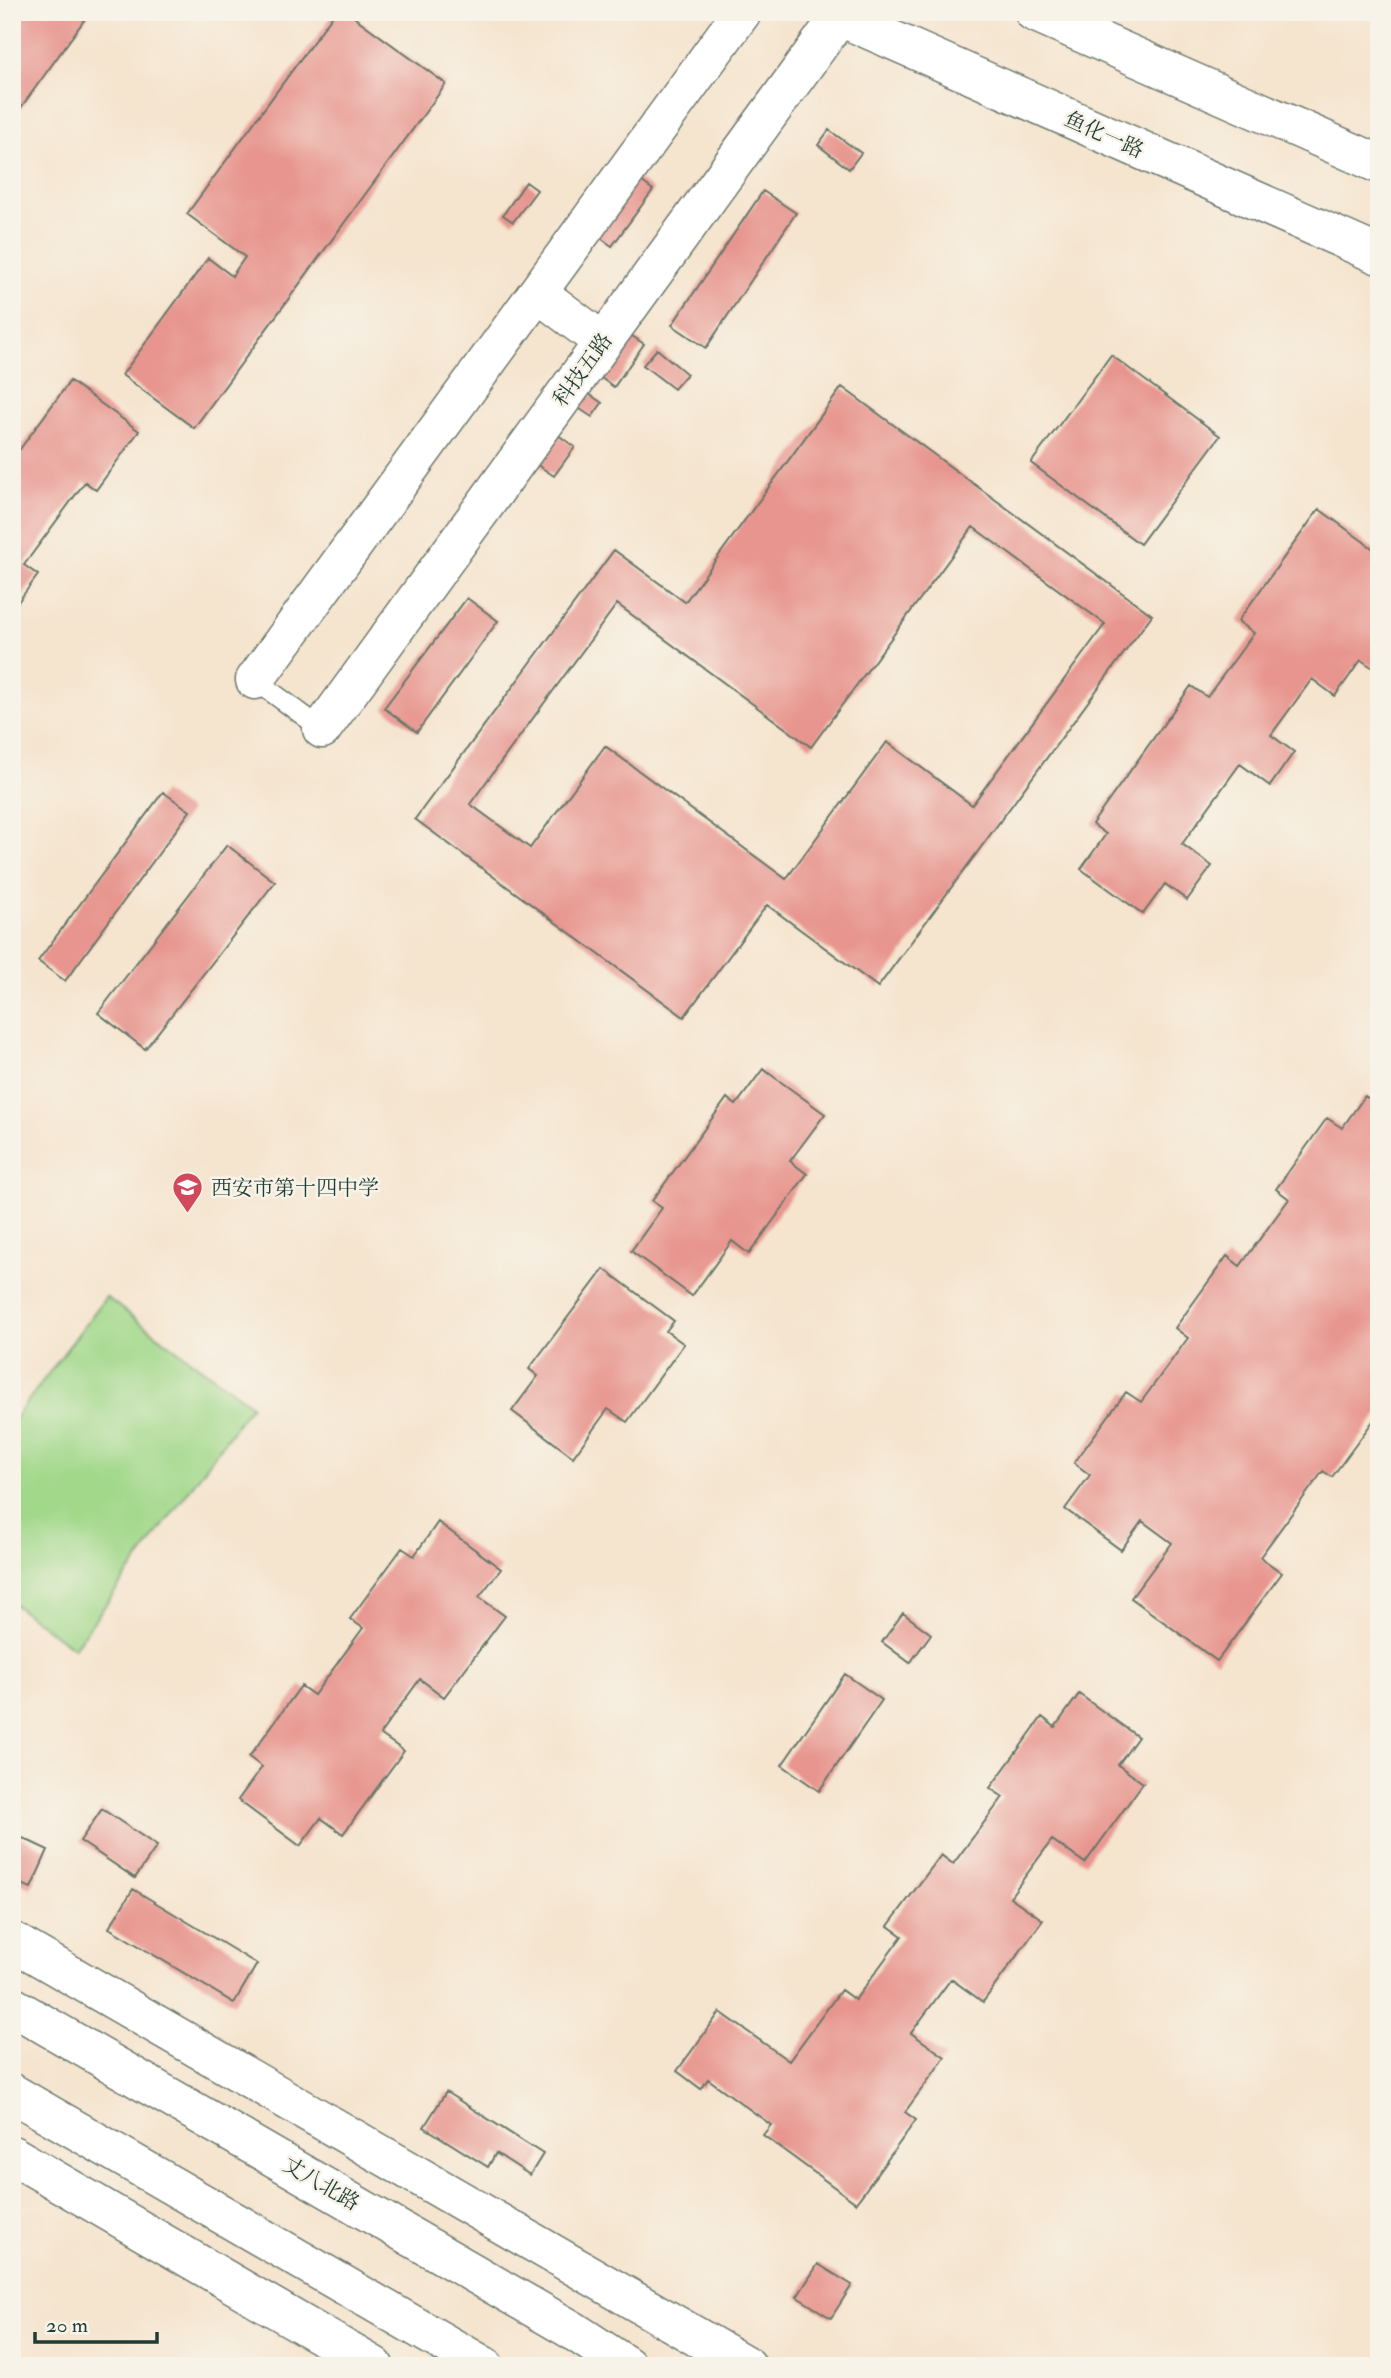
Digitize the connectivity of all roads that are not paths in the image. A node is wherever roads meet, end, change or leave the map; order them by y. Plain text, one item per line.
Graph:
1 (742, 12) edge
2 (1034, 12) edge
3 (837, 14) edge
4 (1379, 164) edge
5 (1379, 255) edge
6 (538, 293) junction
7 (603, 342) junction
8 (255, 680) joint
9 (322, 729) joint
10 (12, 1941) edge
11 (12, 2006) edge
12 (12, 2093) edge
13 (12, 2155) edge
14 (374, 2366) edge
15 (484, 2366) edge
16 (627, 2366) edge
17 (747, 2366) edge

1 - 6 main road
2 - 4 main road
3 - 5 main road, 鱼化一路
3 - 7 main road, 科技五路
6 - 7 main road
6 - 8 main road
7 - 9 main road, 科技五路
8 - 9 lane
10 - 17 main road
11 - 16 main road, 丈八北路
12 - 15 main road
13 - 14 main road

